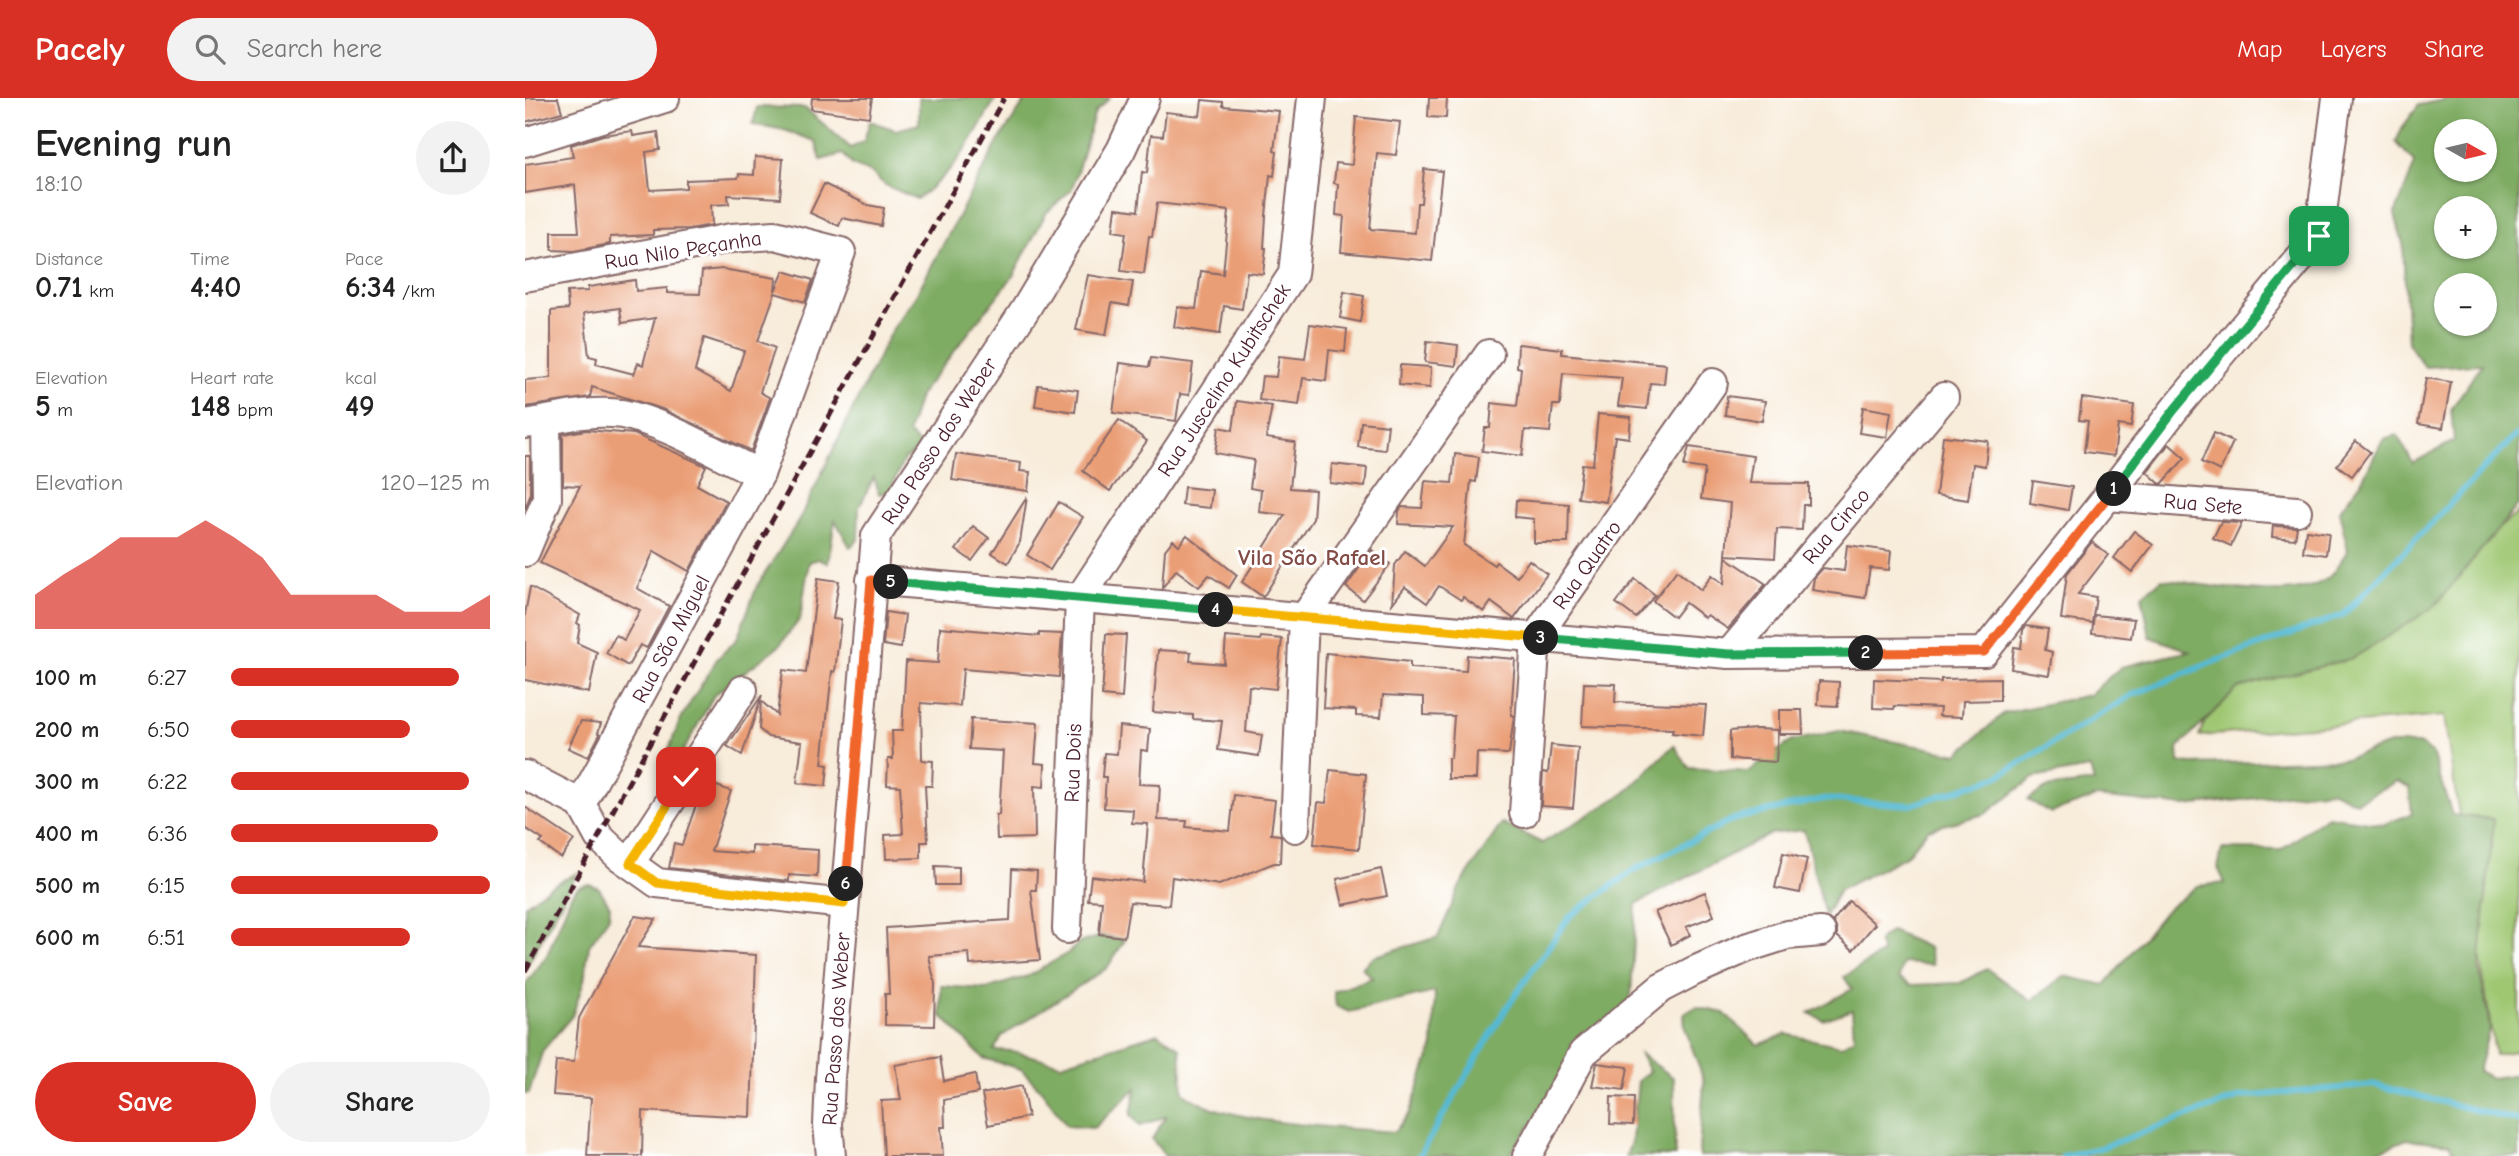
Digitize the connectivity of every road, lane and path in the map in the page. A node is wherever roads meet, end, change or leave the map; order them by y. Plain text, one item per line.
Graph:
1 (665, 98) edge
2 (1145, 98) edge
3 (1313, 98) edge
4 (2337, 98) edge
5 (525, 142) edge
6 (841, 252) joint
7 (525, 277) edge
8 (1489, 354) dead end
9 (1713, 383) dead end
10 (1944, 397) dead end
11 (535, 422) edge
12 (760, 474) junction
13 (2108, 496) junction
14 (2297, 511) dead end
15 (525, 552) edge
16 (871, 580) junction
17 (1080, 598) junction
18 (1304, 618) junction
19 (1536, 638) junction
20 (1729, 654) junction
21 (743, 690) dead end
22 (525, 775) edge
23 (581, 804) junction
24 (1524, 813) dead end
25 (1295, 828) dead end
26 (630, 863) junction
27 (844, 904) junction
28 (1067, 929) dead end
29 (1821, 932) dead end
30 (831, 1156) edge
31 (1527, 1156) edge

1 - 5 street
2 - 16 street, Rua Passo dos Weber
3 - 17 street, Rua Juscelino Kubitschek
4 - 13 street
6 - 7 street, Rua Nilo Peçanha
6 - 12 street, Rua São Miguel
8 - 18 street
9 - 19 street, Rua Quatro
10 - 20 street, Rua Cinco
11 - 12 street
11 - 15 street
12 - 23 street, Rua São Miguel
13 - 14 street, Rua Sete
13 - 20 street
16 - 17 street
16 - 27 street, Rua Passo dos Weber
17 - 18 street
17 - 28 street, Rua Dois
18 - 19 street
18 - 25 street
19 - 20 street
19 - 24 street
21 - 26 street
22 - 23 street
23 - 26 street
26 - 27 street
27 - 30 street, Rua Passo dos Weber
29 - 31 street

